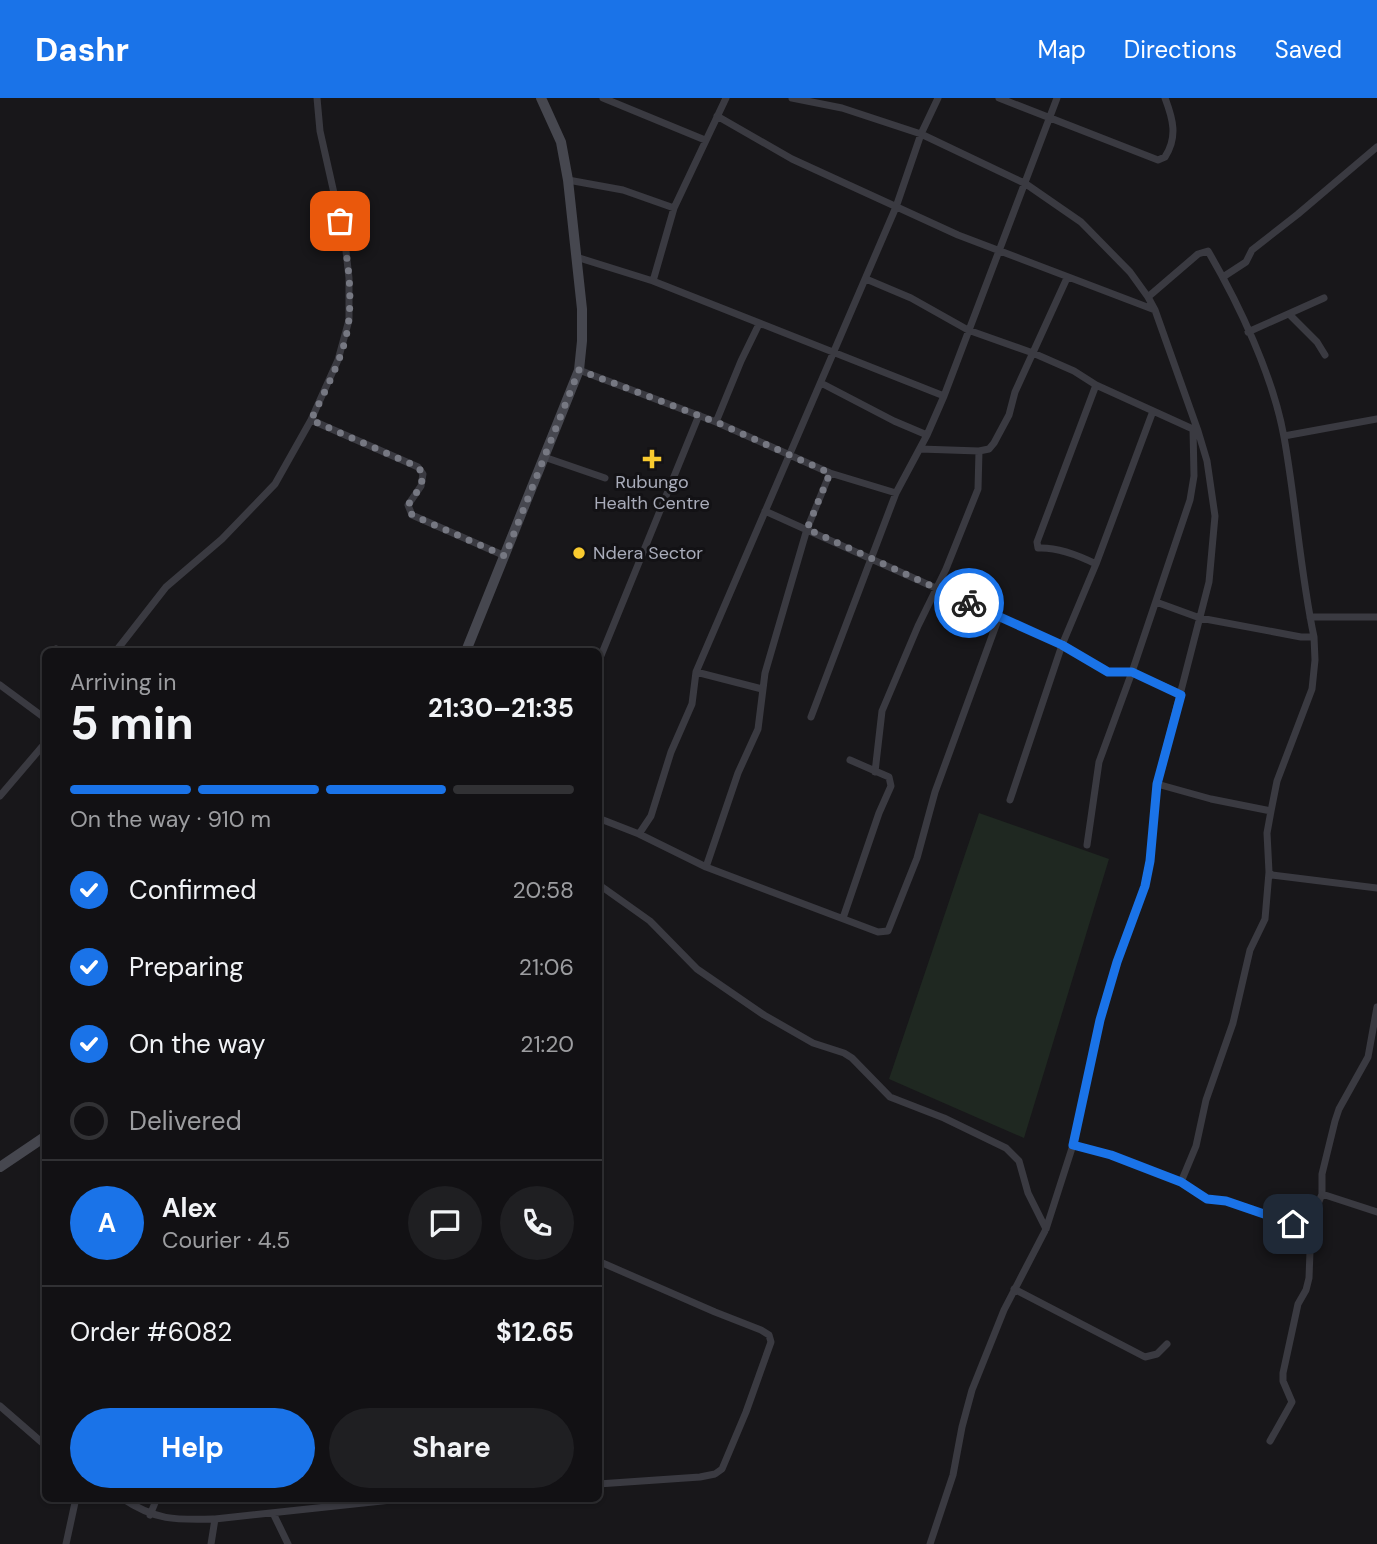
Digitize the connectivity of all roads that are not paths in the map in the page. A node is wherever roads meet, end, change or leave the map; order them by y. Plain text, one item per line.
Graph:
1 (317, 98) edge
2 (541, 98) edge
3 (603, 98) edge
4 (726, 98) edge
5 (792, 98) edge
6 (938, 98) edge
7 (999, 98) edge
8 (1057, 98) edge
9 (1165, 98) edge
10 (717, 116) junction
11 (1051, 118) junction
12 (921, 134) junction
13 (705, 140) junction
14 (1377, 147) edge
15 (568, 180) junction
16 (1026, 184) junction
17 (896, 207) junction
18 (674, 208) junction
19 (998, 249) junction
20 (576, 257) junction
21 (1223, 277) junction
22 (1067, 278) junction
23 (866, 279) junction
24 (653, 281) junction
25 (1148, 297) junction
26 (1324, 298) dead end
27 (1155, 310) junction
28 (1289, 314) junction
29 (759, 324) junction
30 (968, 330) junction
31 (1248, 332) junction
32 (833, 352) junction
33 (1033, 354) junction
34 (1325, 355) dead end
35 (579, 370) junction
36 (821, 383) junction
37 (1097, 385) junction
38 (944, 396) junction
39 (1153, 411) junction
40 (698, 415) junction
41 (1377, 419) edge
42 (311, 420) junction
43 (716, 422) junction
44 (1196, 430) junction
45 (927, 435) junction
46 (1284, 436) junction
47 (920, 449) junction
48 (979, 451) junction
49 (789, 455) junction
50 (544, 457) junction
51 (830, 473) junction
52 (605, 478) dead end
53 (896, 493) junction
54 (765, 511) junction
55 (807, 529) junction
56 (505, 556) junction
57 (871, 558) junction
58 (1096, 564) junction
59 (936, 588) junction
60 (1156, 602) junction
61 (999, 617) junction
62 (1310, 617) junction
63 (1377, 617) edge
64 (1200, 618) junction
65 (1314, 637) junction
66 (1062, 645) junction
67 (118, 648) edge
68 (467, 648) edge
69 (602, 653) edge
70 (695, 672) junction
71 (1132, 672) junction
72 (0, 685) edge
73 (762, 689) junction
74 (1181, 695) junction
75 (42, 716) edge
76 (811, 718) dead end
77 (42, 747) edge
78 (849, 760) dead end
79 (875, 772) junction
80 (1157, 784) junction
81 (0, 796) edge
82 (1010, 800) dead end
83 (1271, 811) junction
84 (602, 820) edge
85 (639, 834) junction
86 (1087, 845) dead end
87 (706, 867) junction
88 (1269, 872) junction
89 (602, 887) edge
90 (1377, 888) edge
91 (843, 918) junction
92 (1377, 1007) edge
93 (1375, 1038) edge
94 (42, 1139) edge
95 (1073, 1145) junction
96 (0, 1167) edge
97 (1181, 1182) junction
98 (1322, 1194) junction
99 (1377, 1212) edge
100 (1311, 1225) junction
101 (1046, 1229) junction
102 (602, 1263) edge
103 (1014, 1289) junction
104 (1167, 1344) dead end
105 (0, 1406) edge
106 (1270, 1441) dead end
107 (42, 1443) edge
108 (602, 1484) edge
109 (75, 1502) edge
110 (129, 1502) edge
111 (155, 1502) edge
112 (368, 1502) edge
113 (273, 1513) junction
114 (150, 1515) junction
115 (215, 1519) junction
116 (65, 1544) edge
117 (211, 1544) edge
118 (288, 1544) edge
119 (930, 1544) edge

1 - 42 street
2 - 15 main road
3 - 13 street
4 - 10 street
5 - 12 street
6 - 12 street
7 - 11 street
8 - 11 street
9 - 11 street
10 - 13 street
10 - 17 street
11 - 16 street
12 - 16 street
12 - 17 street
13 - 18 street
14 - 21 street
15 - 18 street
15 - 20 main road
16 - 19 street
16 - 25 street
17 - 19 street
17 - 23 street
18 - 24 street
19 - 22 street
19 - 30 street
20 - 24 street
20 - 35 main road
21 - 25 street
21 - 31 street
22 - 27 street
22 - 33 street
23 - 30 street
23 - 32 street
24 - 29 street
25 - 27 street
26 - 28 street
27 - 44 street
28 - 31 street
28 - 34 street
29 - 32 street
29 - 43 street
30 - 33 street
30 - 38 street
31 - 46 street
32 - 36 street
32 - 38 street
33 - 37 street
33 - 48 street
35 - 40 street
35 - 50 main road
36 - 45 street
36 - 49 street
37 - 39 street
37 - 58 street
38 - 45 street
39 - 44 street
39 - 58 street
40 - 43 street
40 - 69 street
41 - 46 street
42 - 56 street
42 - 67 street
43 - 49 street
44 - 60 street
44 - 64 street
45 - 47 street
46 - 62 street
47 - 48 street
47 - 53 street
48 - 59 street
49 - 51 street
49 - 54 street
50 - 52 street
50 - 56 main road
51 - 53 street
51 - 55 street
53 - 57 street
54 - 55 street
54 - 70 street
55 - 57 street
55 - 73 street
56 - 68 main road
57 - 59 street
57 - 76 street
58 - 66 street
59 - 61 street
59 - 79 street
60 - 64 street
60 - 71 street
61 - 66 street
61 - 91 street
62 - 63 street
62 - 65 street
64 - 65 street
64 - 74 street
65 - 83 street
66 - 71 street
66 - 82 street
70 - 73 street
70 - 85 street
71 - 74 street
71 - 86 street
72 - 75 street
73 - 87 street
74 - 80 street
77 - 81 street
78 - 79 street
79 - 91 street
80 - 83 street
80 - 95 street
83 - 88 street
84 - 85 street
85 - 87 street
87 - 91 street
88 - 90 street
88 - 97 street
89 - 101 street
92 - 93 street
93 - 98 street
94 - 96 main road
95 - 97 street
95 - 101 street
97 - 100 street
98 - 99 street
98 - 100 street
100 - 106 street
101 - 103 street
102 - 108 street
103 - 104 street
103 - 119 street
105 - 107 street
109 - 116 street
110 - 114 street
111 - 114 street
112 - 113 street
113 - 115 street
113 - 118 street
114 - 115 street
115 - 117 street

